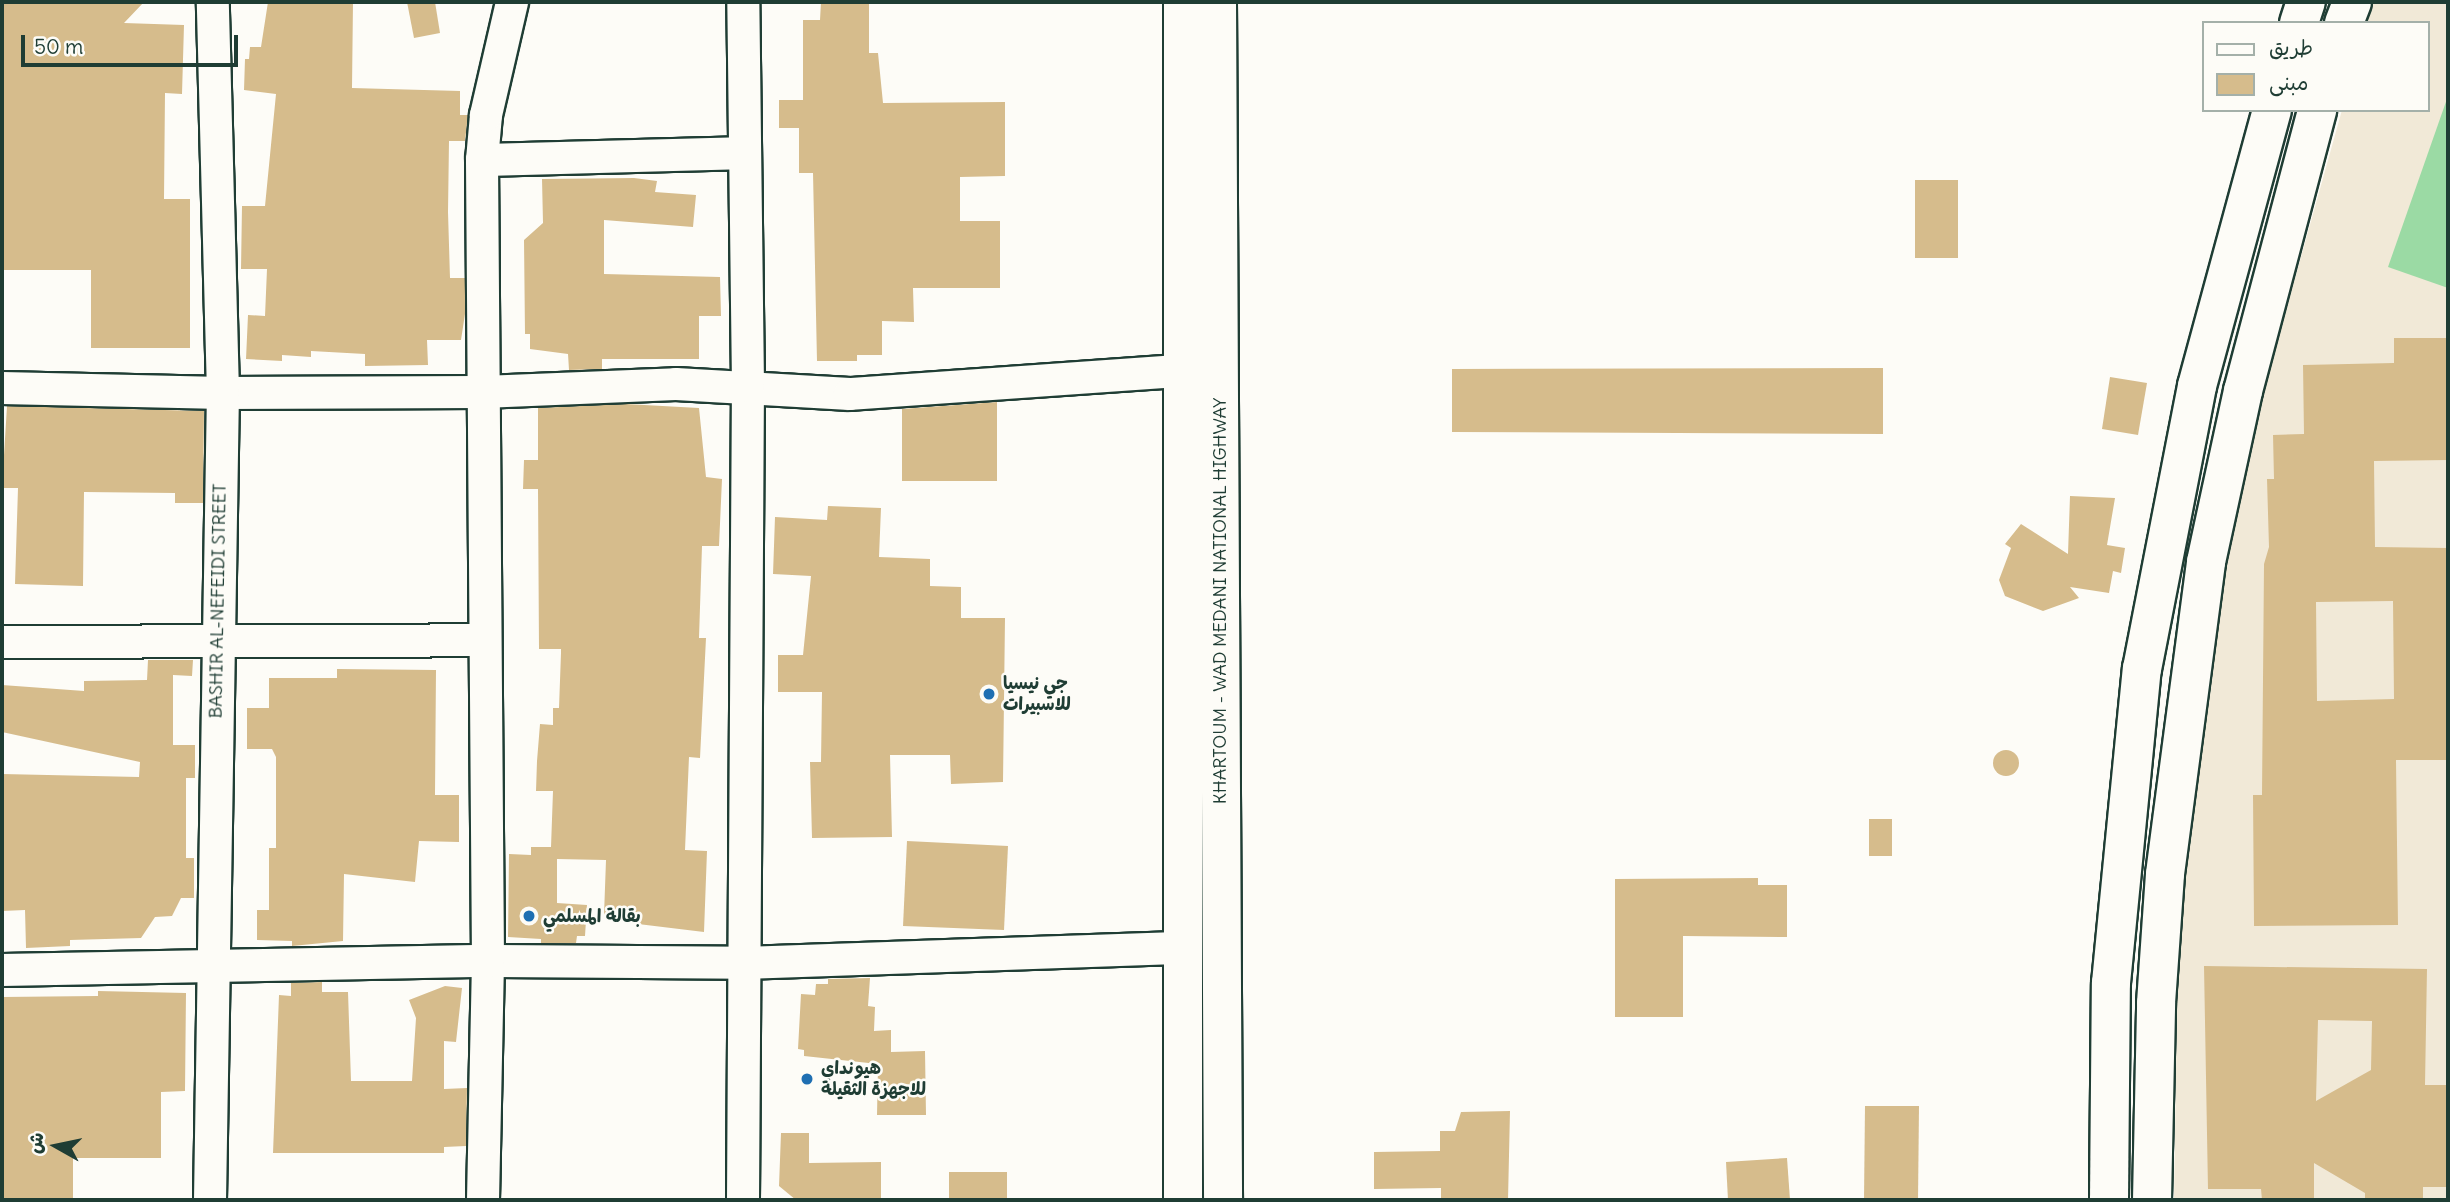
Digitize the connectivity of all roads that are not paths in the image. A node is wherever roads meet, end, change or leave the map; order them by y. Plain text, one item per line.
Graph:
1 (213, 2) edge
2 (512, 2) edge
3 (743, 2) edge
4 (1183, 2) edge
5 (1217, 2) edge
6 (2306, 2) edge
7 (2352, 2) edge
8 (2300, 21) edge
9 (2345, 21) edge
10 (2271, 112) edge
11 (2315, 112) edge
12 (741, 153) junction
13 (482, 160) junction
14 (1183, 371) junction
15 (748, 386) junction
16 (2, 388) edge
17 (480, 392) junction
18 (223, 393) junction
19 (217, 639) junction
20 (484, 640) junction
21 (2, 642) edge
22 (1183, 948) junction
23 (488, 961) junction
24 (745, 963) junction
25 (213, 967) junction
26 (2, 970) edge
27 (210, 1200) edge
28 (483, 1200) edge
29 (743, 1200) edge
30 (1183, 1200) edge
31 (1223, 1200) edge
32 (2109, 1200) edge
33 (2152, 1200) edge

1 - 18 street, BASHIR AL-NEFEIDI STREET
2 - 13 street
3 - 12 street
4 - 14 main road, KHARTOUM - WAD MEDANI NATIONAL HIGHWAY
5 - 31 main road, KHARTOUM - WAD MEDANI NATIONAL HIGHWAY
6 - 8 main road
7 - 9 main road
10 - 32 main road
11 - 33 main road
12 - 13 street
12 - 15 street
13 - 17 street
14 - 15 street
14 - 22 main road, KHARTOUM - WAD MEDANI NATIONAL HIGHWAY
15 - 17 street
15 - 24 street
16 - 18 street
17 - 18 street
17 - 20 street
18 - 19 street, BASHIR AL-NEFEIDI STREET
19 - 20 street
19 - 21 street
19 - 25 street, BASHIR AL-NEFEIDI STREET
20 - 23 street
22 - 24 street
22 - 30 main road, KHARTOUM - WAD MEDANI NATIONAL HIGHWAY
23 - 24 street
23 - 25 street
23 - 28 street
24 - 29 street
25 - 26 street
25 - 27 street, BASHIR AL-NEFEIDI STREET

